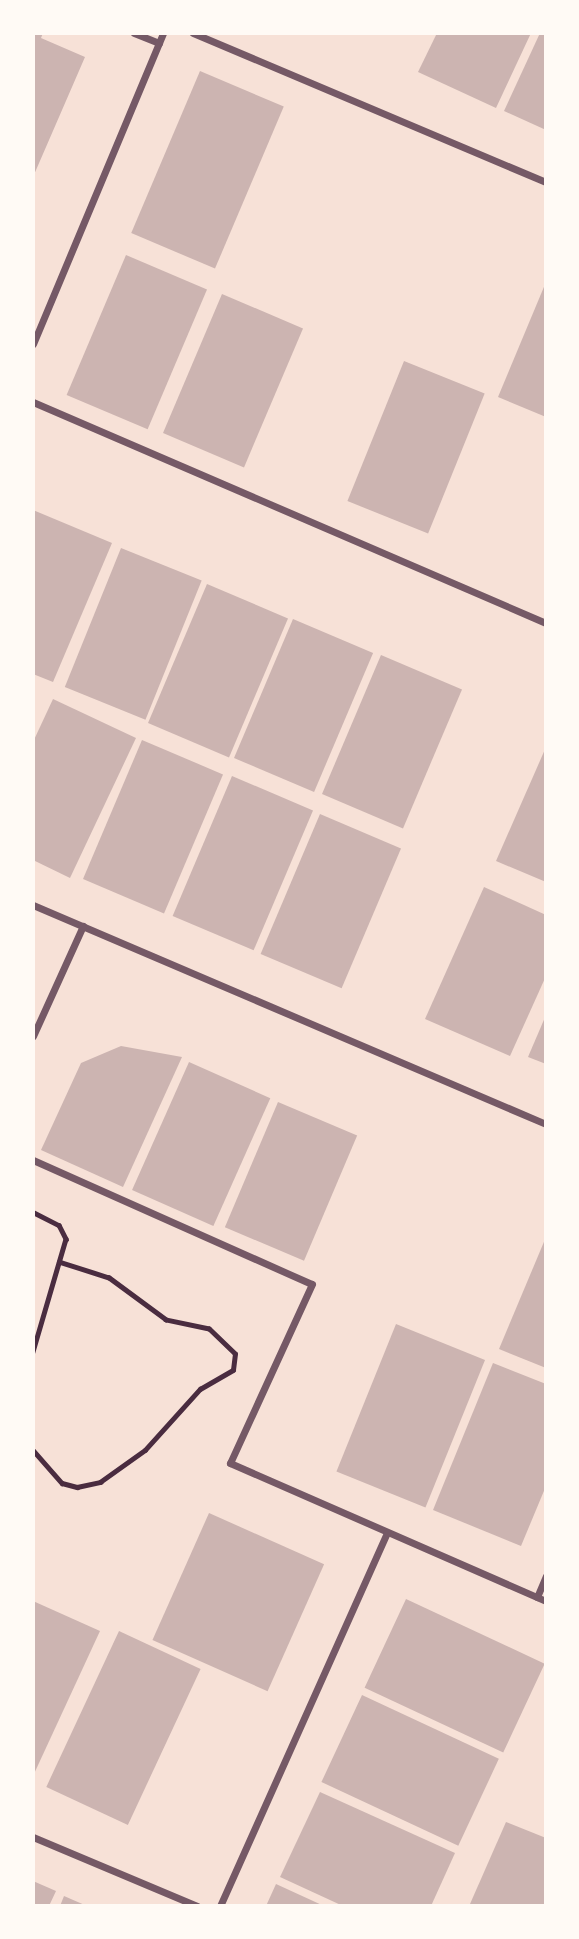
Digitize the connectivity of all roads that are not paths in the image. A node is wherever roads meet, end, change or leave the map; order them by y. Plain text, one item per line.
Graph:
1 (134, 33) edge
2 (163, 33) edge
3 (193, 33) edge
4 (159, 43) junction
5 (546, 182) edge
6 (33, 345) edge
7 (33, 402) edge
8 (546, 623) edge
9 (33, 905) edge
10 (83, 926) junction
11 (33, 1036) edge
12 (546, 1124) edge
13 (33, 1160) edge
14 (387, 1533) junction
15 (546, 1576) edge
16 (537, 1597) junction
17 (546, 1601) edge
18 (33, 1836) edge
19 (197, 1906) edge
20 (220, 1906) edge

1 - 4 street
2 - 4 street
3 - 5 street
4 - 6 street
7 - 8 street
9 - 10 street
10 - 11 street
10 - 12 street
13 - 14 street
14 - 16 street
14 - 20 street
15 - 16 street
16 - 17 street
18 - 19 street

